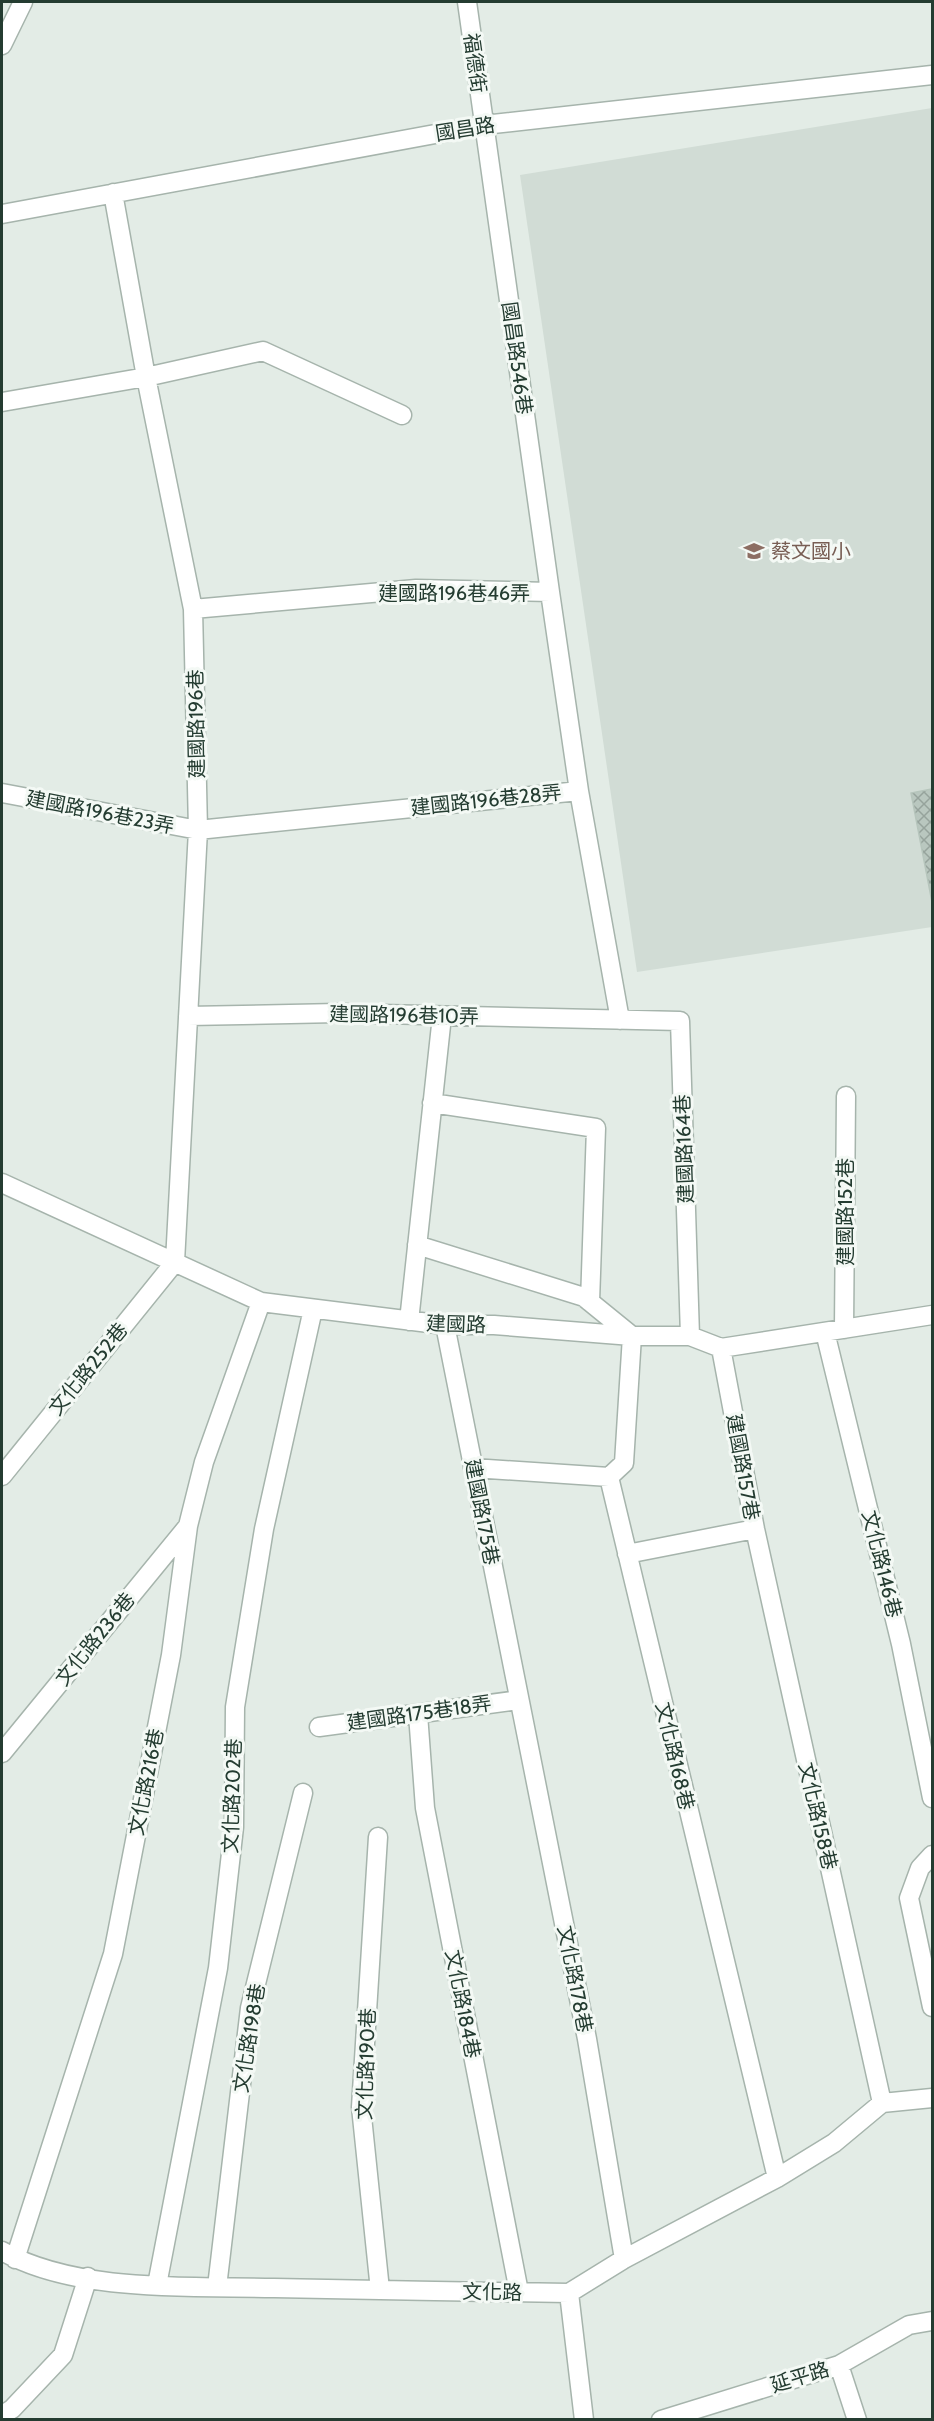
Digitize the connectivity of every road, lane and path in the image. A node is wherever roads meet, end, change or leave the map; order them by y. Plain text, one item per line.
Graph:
1 (23, 2) edge
2 (467, 2) edge
3 (2, 45) edge
4 (933, 75) edge
5 (484, 125) junction
6 (113, 193) junction
7 (2, 214) edge
8 (146, 377) junction
9 (2, 402) edge
10 (402, 415) dead end
11 (550, 592) junction
12 (194, 609) junction
13 (579, 791) junction
14 (2, 793) edge
15 (198, 830) junction
16 (188, 1016) junction
17 (442, 1016) junction
18 (620, 1020) junction
19 (846, 1096) dead end
20 (432, 1103) junction
21 (2, 1183) edge
22 (417, 1245) junction
23 (176, 1262) junction
24 (261, 1302) junction
25 (590, 1302) junction
26 (313, 1309) junction
27 (933, 1315) edge
28 (409, 1321) junction
29 (445, 1325) junction
30 (844, 1329) junction
31 (825, 1332) junction
32 (632, 1336) junction
33 (690, 1336) junction
34 (721, 1348) junction
35 (473, 1468) junction
36 (2, 1476) edge
37 (609, 1477) junction
38 (188, 1526) junction
39 (755, 1529) junction
40 (627, 1554) junction
41 (519, 1700) junction
42 (418, 1714) junction
43 (319, 1727) dead end
44 (2, 1753) edge
45 (303, 1793) dead end
46 (933, 1798) edge
47 (378, 1837) dead end
48 (933, 1855) edge
49 (933, 2007) edge
50 (933, 2097) edge
51 (882, 2103) junction
52 (777, 2178) junction
53 (8, 2255) edge
54 (624, 2259) junction
55 (88, 2277) junction
56 (157, 2285) junction
57 (217, 2287) junction
58 (380, 2290) junction
59 (519, 2292) junction
60 (569, 2293) junction
61 (933, 2321) edge
62 (839, 2365) junction
63 (9, 2411) edge
64 (665, 2419) edge
65 (584, 2420) edge
66 (856, 2420) edge

1 - 3 street
2 - 5 street, 福德街
4 - 5 street, 國昌路
5 - 6 street, 國昌路
5 - 11 street, 國昌路546巷
6 - 7 street, 國昌路
6 - 8 street, 建國路196巷
8 - 9 street
8 - 10 street
8 - 12 street, 建國路196巷
11 - 12 street, 建國路196巷46弄
11 - 13 street, 建國路196巷46弄
12 - 15 street, 建國路196巷
13 - 15 street, 建國路196巷28弄
13 - 18 street, 建國路196巷28弄
14 - 15 street, 建國路196巷23弄
15 - 16 street, 建國路196巷
16 - 17 street, 建國路196巷10弄
16 - 23 street, 建國路196巷
17 - 18 street, 建國路196巷10弄
17 - 20 street
18 - 33 street, 建國路164巷
19 - 30 street, 建國路152巷
20 - 22 street
20 - 25 street
21 - 23 street, 建國路
22 - 25 street
22 - 28 street
23 - 24 street, 建國路
23 - 36 street, 文化路252巷
24 - 26 street, 建國路
24 - 38 street, 文化路216巷
25 - 32 street
26 - 28 street, 建國路
26 - 56 street, 文化路202巷
27 - 30 street, 建國路
28 - 29 street, 建國路
29 - 32 street, 建國路
29 - 35 street, 建國路175巷
30 - 31 street, 建國路
31 - 34 street, 建國路
31 - 46 street, 文化路146巷
32 - 33 street, 建國路
32 - 37 street
33 - 34 street, 建國路
34 - 39 street, 建國路157巷
35 - 37 street
35 - 41 street, 建國路175巷
37 - 40 street, 文化路168巷
38 - 44 street, 文化路236巷
38 - 53 street, 文化路216巷
39 - 40 street, 建國路157巷
39 - 51 street, 文化路158巷
40 - 52 street, 文化路168巷
41 - 42 street, 建國路175巷18弄
41 - 54 street, 文化路178巷
42 - 43 street, 建國路175巷18弄
42 - 59 street, 文化路184巷
45 - 57 street, 文化路198巷
47 - 58 street, 文化路190巷
48 - 49 street
50 - 51 street
51 - 52 street
52 - 54 street
53 - 55 street, 文化路
54 - 60 street
55 - 56 street, 文化路
55 - 63 street
56 - 57 street, 文化路
57 - 58 street, 文化路
58 - 59 street, 文化路
59 - 60 street, 文化路
60 - 65 street
61 - 62 street, 延平路
62 - 64 street, 延平路
62 - 66 street

